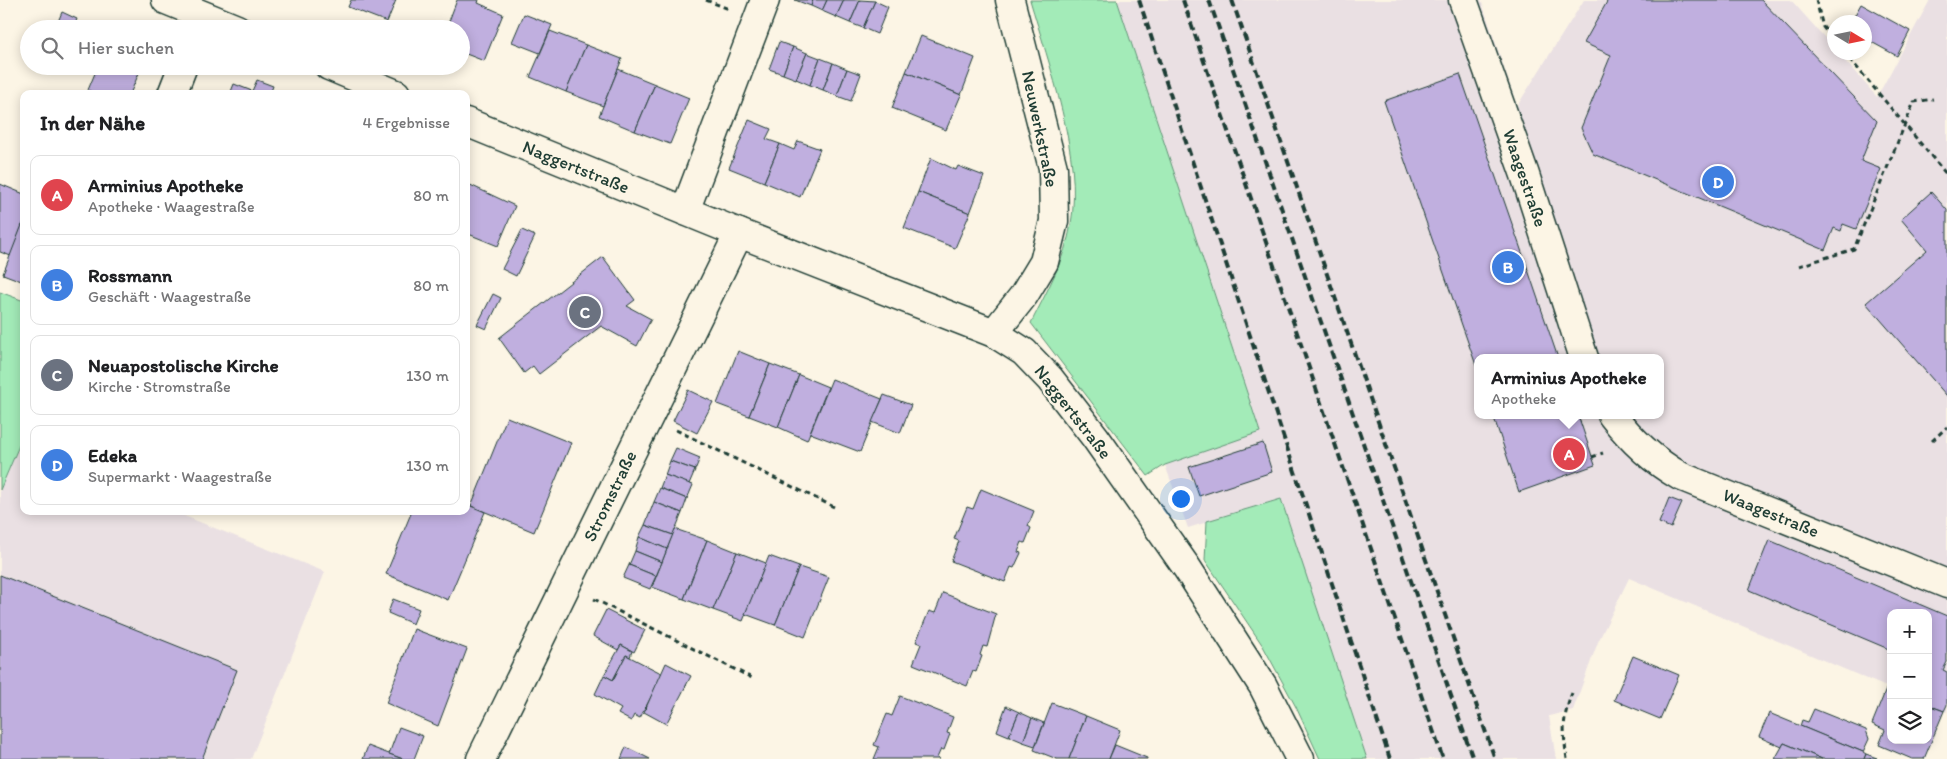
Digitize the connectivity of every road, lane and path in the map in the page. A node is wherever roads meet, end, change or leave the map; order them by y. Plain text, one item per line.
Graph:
1 (166, 0) edge
2 (765, 0) edge
3 (1010, 0) edge
4 (1463, 0) edge
5 (1816, 0) edge
6 (197, 20) edge
7 (1827, 32) edge
8 (1851, 60) edge
9 (179, 75) edge
10 (351, 75) edge
11 (174, 90) edge
12 (386, 90) edge
13 (1933, 99) dead end
14 (1904, 122) junction
15 (470, 124) edge
16 (1947, 175) edge
17 (685, 211) junction
18 (738, 233) junction
19 (1799, 266) dead end
20 (994, 333) junction
21 (1583, 354) edge
22 (649, 416) junction
23 (1615, 419) edge
24 (1947, 427) edge
25 (1932, 441) dead end
26 (834, 507) dead end
27 (1947, 584) edge
28 (566, 585) junction
29 (752, 678) dead end
30 (1572, 693) dead end
31 (481, 759) edge
32 (1300, 759) edge
33 (1567, 759) edge

1 - 6 street
2 - 17 street
3 - 20 street, Neuwerkstraße
4 - 21 street, Waagestraße
5 - 7 path
8 - 14 path
9 - 11 street
10 - 12 street
13 - 14 path
14 - 16 path
14 - 19 path
15 - 17 street, Naggertstraße
17 - 18 street, Naggertstraße
18 - 20 street, Naggertstraße
18 - 22 street, Stromstraße
20 - 32 street, Naggertstraße
22 - 26 path
22 - 28 street, Stromstraße
23 - 27 street, Waagestraße
24 - 25 path
28 - 29 path
28 - 31 street, Stromstraße
30 - 33 path

